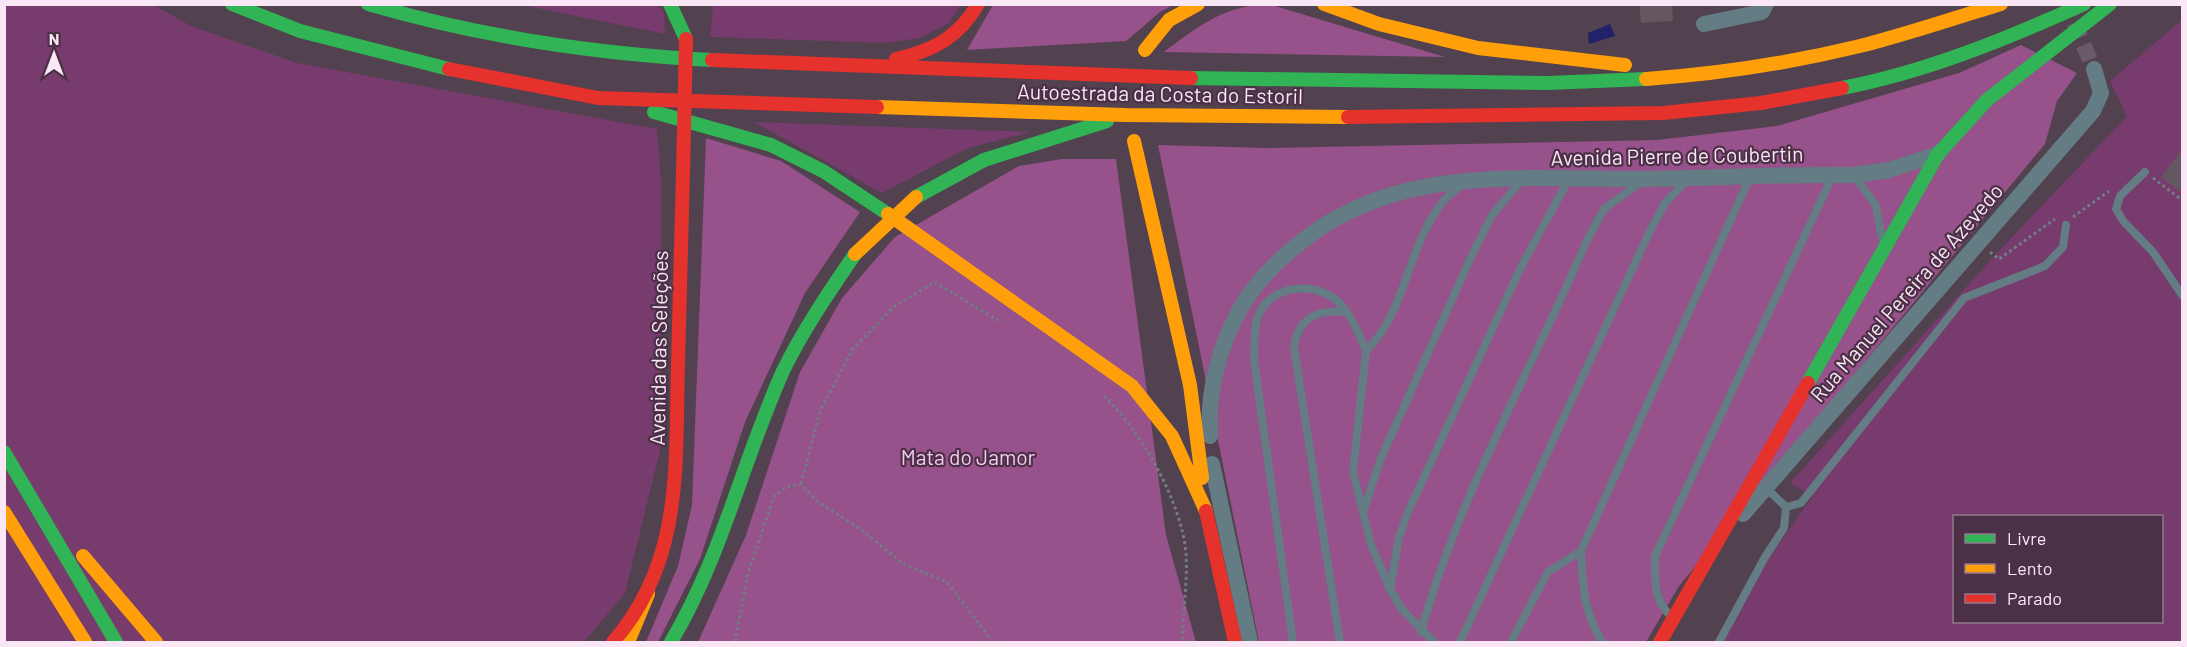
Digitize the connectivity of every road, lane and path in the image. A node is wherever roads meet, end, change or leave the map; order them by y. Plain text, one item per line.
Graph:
1 (232, 4) edge
2 (368, 4) edge
3 (670, 4) edge
4 (978, 4) edge
5 (1198, 4) edge
6 (1324, 4) edge
7 (1766, 4) edge
8 (2001, 4) edge
9 (2084, 4) edge
10 (2110, 4) edge
11 (690, 16) dead end
12 (1704, 24) dead end
13 (686, 39) junction
14 (1145, 50) dead end
15 (853, 67) junction
16 (2094, 69) tunnel mouth
17 (1710, 73) junction
18 (598, 98) junction
19 (1125, 115) junction
20 (1134, 141) dead end
21 (1938, 154) junction
22 (2145, 172) joint
23 (1833, 175) junction
24 (1854, 175) junction
25 (1750, 176) junction
26 (1690, 177) junction
27 (1522, 179) junction
28 (1569, 179) junction
29 (1647, 179) junction
30 (1465, 181) junction
31 (2182, 200) edge
32 (2066, 225) dead end
33 (1882, 248) junction
34 (2182, 295) edge
35 (1344, 312) junction
36 (1004, 324) dead end
37 (1366, 351) junction
38 (1101, 393) dead end
39 (4, 452) edge
40 (21, 479) junction
41 (801, 484) junction
42 (1766, 488) junction
43 (1786, 507) junction
44 (1364, 509) junction
45 (1206, 511) junction
46 (4, 512) edge
47 (1723, 537) junction
48 (1581, 551) junction
49 (1390, 589) junction
50 (648, 594) junction
51 (1674, 619) junction
52 (1421, 632) junction
53 (85, 642) edge
54 (116, 642) edge
55 (156, 642) edge
56 (613, 642) edge
57 (627, 642) edge
58 (671, 642) edge
59 (735, 642) edge
60 (993, 642) edge
61 (1183, 642) edge
62 (1235, 642) edge
63 (1250, 642) edge
64 (1293, 642) edge
65 (1340, 642) edge
66 (1434, 642) edge
67 (1460, 642) edge
68 (1511, 642) edge
69 (1602, 642) edge
70 (1660, 642) edge
71 (1719, 642) edge

1 - 18 main road, Autoestrada da Costa do Estoril
2 - 15 main road, Autoestrada da Costa do Estoril
3 - 13 main road
4 - 15 main road
5 - 14 main road
6 - 17 main road
7 - 12 street
8 - 17 main road, Autoestrada da Costa do Estoril
9 - 19 main road, Autoestrada da Costa do Estoril
10 - 21 main road
11 - 13 main road, Avenida das Seleções
13 - 50 main road, Avenida das Seleções, bridge
15 - 17 main road, Autoestrada da Costa do Estoril
16 - 42 street, Rua Manuel Pereira de Azevedo
18 - 19 main road, Autoestrada da Costa do Estoril
18 - 45 main road
19 - 58 main road, bridge
20 - 45 main road
21 - 24 street, Avenida Pierre de Coubertin
21 - 33 main road
22 - 31 path
22 - 34 lane
23 - 24 street, Avenida Pierre de Coubertin
23 - 25 street, Avenida Pierre de Coubertin
23 - 51 lane
24 - 33 lane
25 - 26 street, Avenida Pierre de Coubertin
25 - 48 lane
26 - 29 street, Avenida Pierre de Coubertin
26 - 67 lane
27 - 28 street, Avenida Pierre de Coubertin
27 - 30 street, Avenida Pierre de Coubertin
27 - 44 lane
28 - 29 street, Avenida Pierre de Coubertin
28 - 49 lane
29 - 52 lane
30 - 37 lane
30 - 63 street, Avenida Pierre de Coubertin
32 - 43 lane
33 - 47 main road
35 - 37 lane
35 - 64 lane
35 - 65 lane
36 - 41 path
37 - 44 lane
38 - 61 path
39 - 40 main road
40 - 54 main road
40 - 55 main road
41 - 59 path
41 - 60 path
42 - 43 lane
42 - 47 street, Rua Manuel Pereira de Azevedo
43 - 71 lane
44 - 49 lane
45 - 62 main road
46 - 53 main road
47 - 51 main road
48 - 68 lane
48 - 69 lane
49 - 52 lane
50 - 56 main road, Avenida das Seleções
50 - 57 main road
51 - 70 main road
52 - 66 lane

